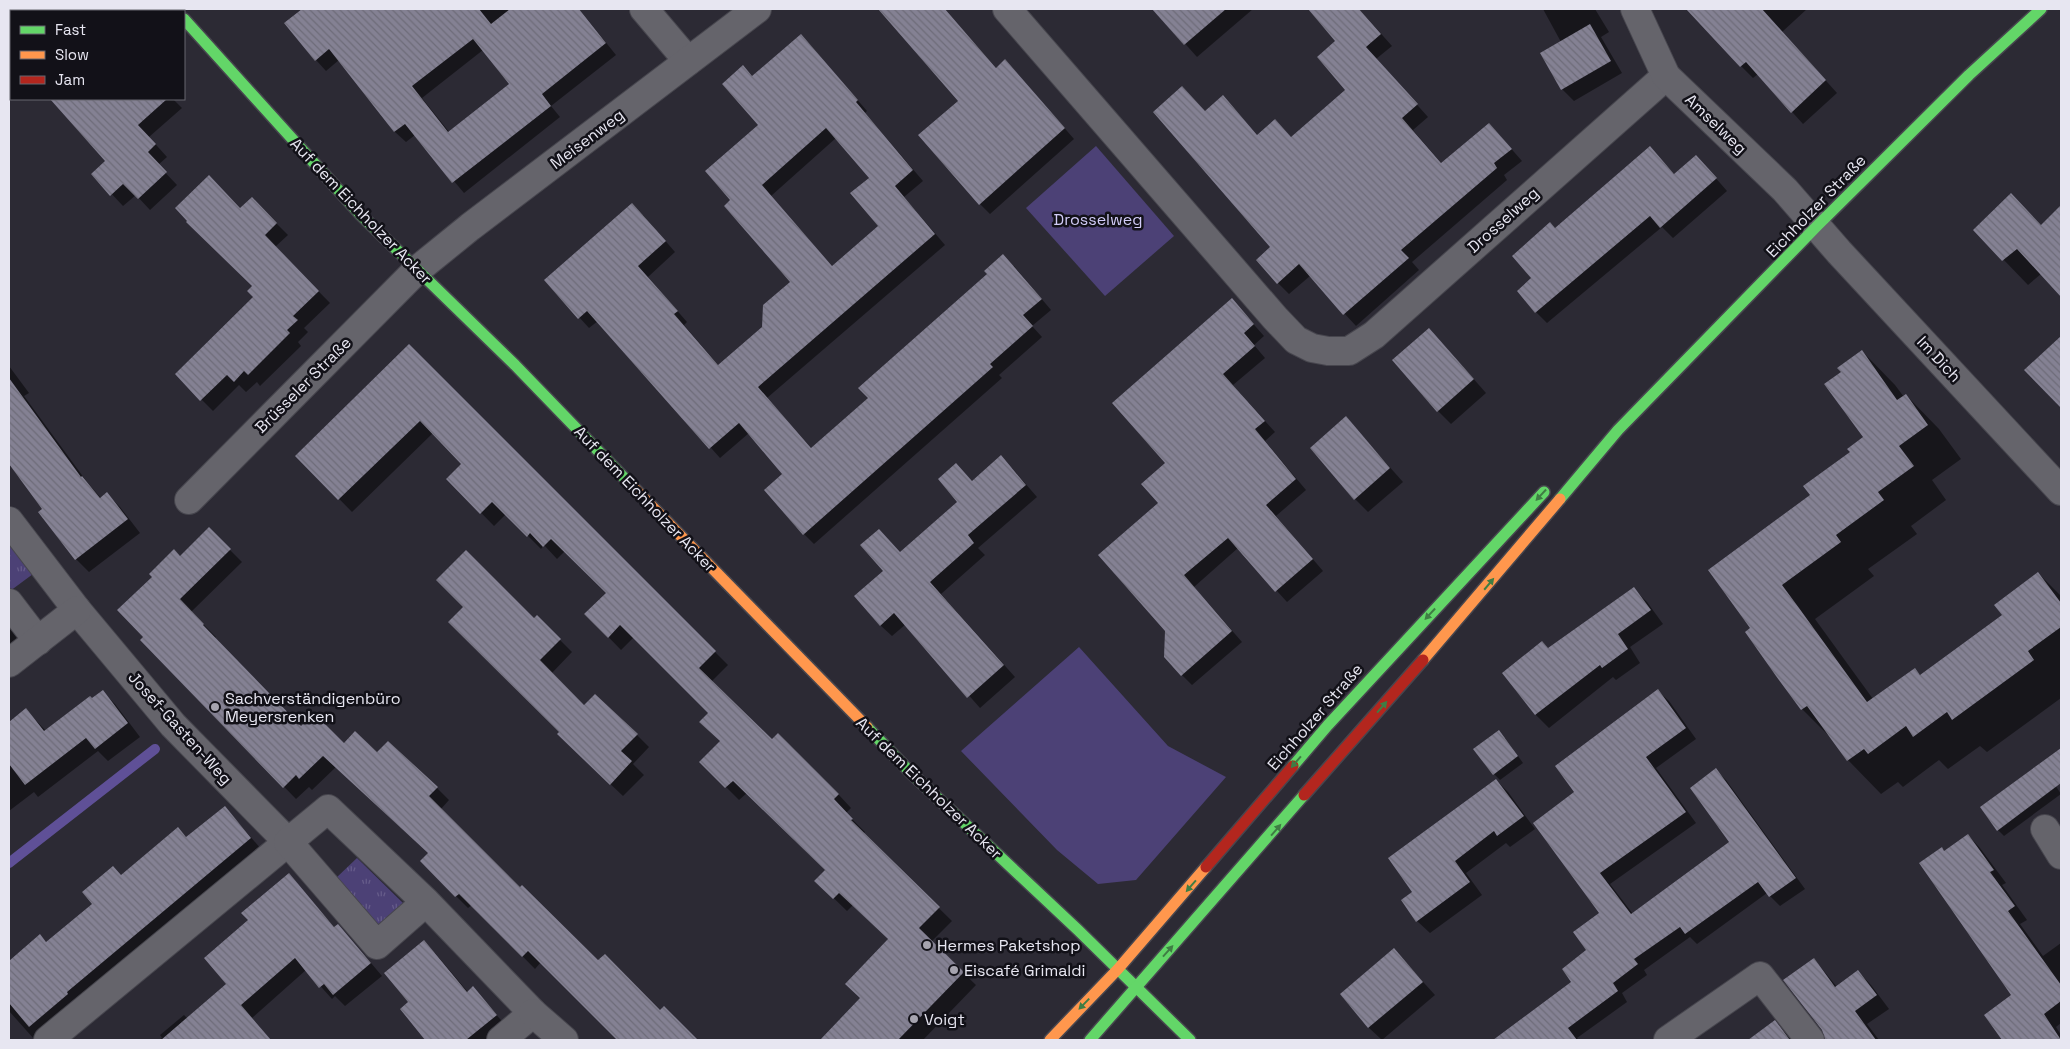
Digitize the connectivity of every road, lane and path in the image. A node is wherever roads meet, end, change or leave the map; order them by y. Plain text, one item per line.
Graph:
1 (644, 9) edge
2 (757, 9) edge
3 (1007, 9) edge
4 (1635, 9) edge
5 (2041, 9) edge
6 (185, 20) edge
7 (688, 62) junction
8 (1666, 76) junction
9 (1817, 226) junction
10 (418, 270) junction
11 (1618, 430) junction
12 (1573, 467) dead end
13 (1550, 485) dead end
14 (2061, 491) edge
15 (188, 500) dead end
16 (9, 521) edge
17 (9, 603) edge
18 (77, 610) junction
19 (38, 640) junction
20 (9, 663) edge
21 (2045, 829) dead end
22 (288, 842) junction
23 (2061, 855) edge
24 (426, 902) junction
25 (1118, 969) junction
26 (1136, 988) junction
27 (533, 1013) junction
28 (48, 1040) edge
29 (501, 1040) edge
30 (564, 1040) edge
31 (1050, 1040) edge
32 (1090, 1040) edge
33 (1190, 1040) edge
34 (1668, 1040) edge
35 (1810, 1040) edge

1 - 7 street
2 - 7 street, Meisenweg
3 - 8 street, Drosselweg
4 - 8 street, Amselweg
5 - 9 main road, Eichholzer Straße
6 - 10 main road, Auf dem Eichholzer Acker
7 - 10 street, Meisenweg
8 - 9 street, Amselweg
9 - 11 main road, Eichholzer Straße
9 - 14 street, Im Dich
10 - 15 street, Brüsseler Straße
10 - 25 main road, Auf dem Eichholzer Acker
11 - 12 main road, Eichholzer Straße
26 -> 11 main road, Eichholzer Straße
13 -> 25 main road, Eichholzer Straße
16 - 18 street, Josef-Gasten-Weg
17 - 19 street
18 - 19 street
18 - 22 street, Josef-Gasten-Weg
19 - 20 street
21 - 23 street
22 - 24 street
22 - 24 street, Josef-Gasten-Weg
22 - 28 street
24 - 27 street
25 - 26 main road, Auf dem Eichholzer Acker
25 -> 31 main road, Eichholzer Straße
26 - 32 main road, Eichholzer Straße
26 - 33 main road, Auf dem Eichholzer Acker
27 - 29 street
27 - 30 street
34 - 35 street

